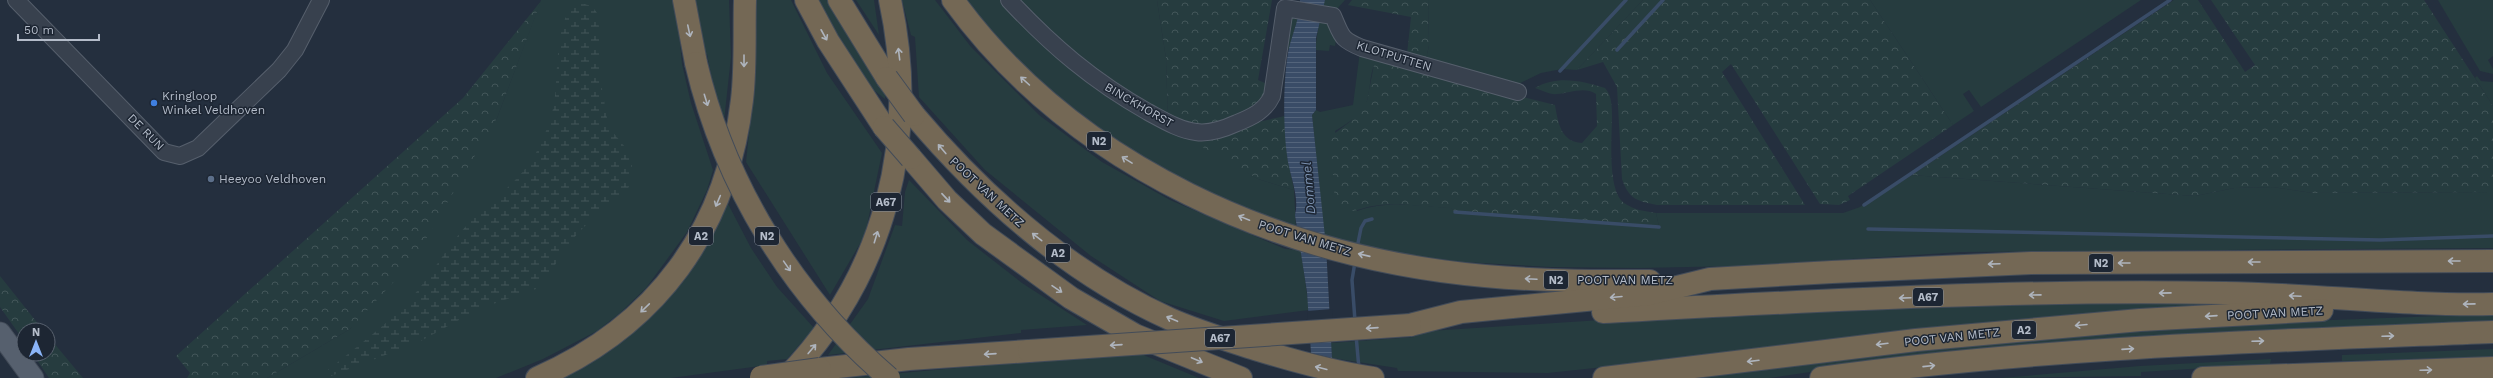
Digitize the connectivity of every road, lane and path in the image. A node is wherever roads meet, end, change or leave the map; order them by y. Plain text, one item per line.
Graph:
1 (16, 0) edge
2 (321, 0) edge
3 (684, 0) edge
4 (741, 0) edge
5 (745, 0) edge
6 (806, 0) edge
7 (839, 0) edge
8 (890, 0) edge
9 (953, 0) edge
10 (1009, 0) edge
11 (1289, 9) joint
12 (744, 22) junction
13 (1518, 92) dead end
14 (2493, 261) edge
15 (1710, 279) junction
16 (2493, 304) edge
17 (2446, 305) junction
18 (1410, 325) junction
19 (2493, 332) edge
20 (0, 333) edge
21 (0, 350) edge
22 (2493, 368) edge
23 (2331, 373) junction
24 (1237, 377) edge
25 (31, 378) edge
26 (537, 378) edge
27 (758, 378) edge
28 (786, 378) edge
29 (890, 378) edge
30 (1373, 378) edge
31 (1604, 378) edge
32 (1821, 378) edge
33 (2203, 378) edge
34 (2362, 378) edge

1 - 2 street, DE RUN
3 -> 29 highway, N2, bridge
4 - 12 highway
5 - 12 highway, A2
6 -> 24 highway, A2, bridge
30 -> 7 highway, POOT VAN METZ / A2, bridge
28 -> 8 highway, A67
15 -> 9 highway, POOT VAN METZ / N2
10 - 11 street, BINCKHORST
11 - 13 street, KLOTPUTTEN
12 -> 26 highway, A2
14 -> 15 highway, N2
15 -> 18 highway, N2
16 -> 17 highway, A2
17 -> 18 highway, A67
17 -> 31 highway, POOT VAN METZ / A2
18 -> 27 highway, A67, bridge
32 -> 19 highway, A2
20 - 25 main road
21 - 25 main road
23 -> 22 highway
23 - 33 highway
23 - 34 highway

